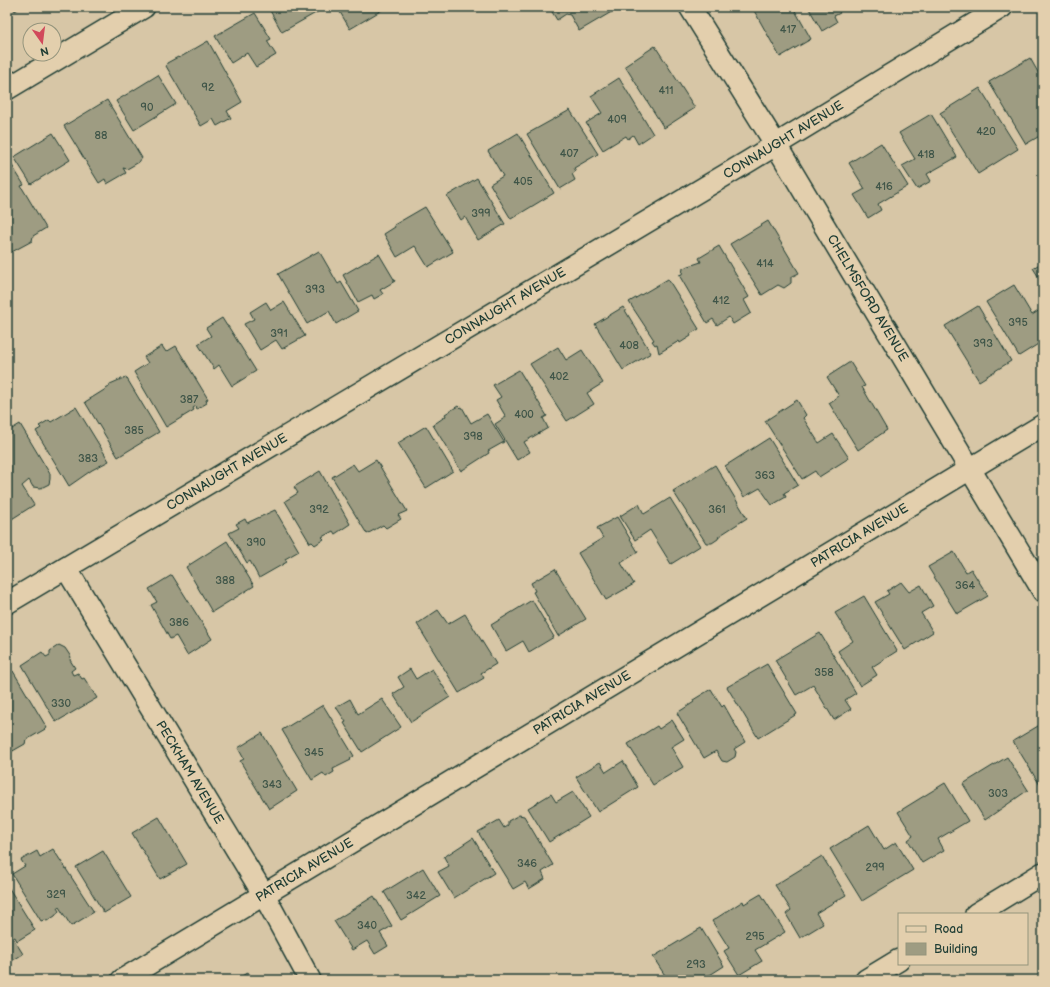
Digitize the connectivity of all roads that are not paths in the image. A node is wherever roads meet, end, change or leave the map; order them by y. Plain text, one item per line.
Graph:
1 (144, 7) edge
2 (690, 7) edge
3 (1002, 7) edge
4 (7, 89) edge
5 (776, 145) junction
6 (1043, 425) edge
7 (971, 469) junction
8 (66, 568) junction
9 (1043, 591) edge
10 (7, 604) edge
11 (1043, 873) edge
12 (264, 895) junction
13 (978, 913) edge
14 (898, 961) edge
15 (122, 980) edge
16 (310, 980) edge
17 (866, 980) edge

1 - 4 street
2 - 5 street, CHELMSFORD AVENUE
3 - 5 street, CONNAUGHT AVENUE
5 - 7 street, CHELMSFORD AVENUE
5 - 8 street, CONNAUGHT AVENUE
6 - 7 street, PATRICIA AVENUE
7 - 9 street, CHELMSFORD AVENUE
7 - 12 street, PATRICIA AVENUE
8 - 10 street, CONNAUGHT AVENUE
8 - 12 street, PECKHAM AVENUE
11 - 13 street
12 - 15 street, PATRICIA AVENUE
12 - 16 street, PECKHAM AVENUE
14 - 17 street

